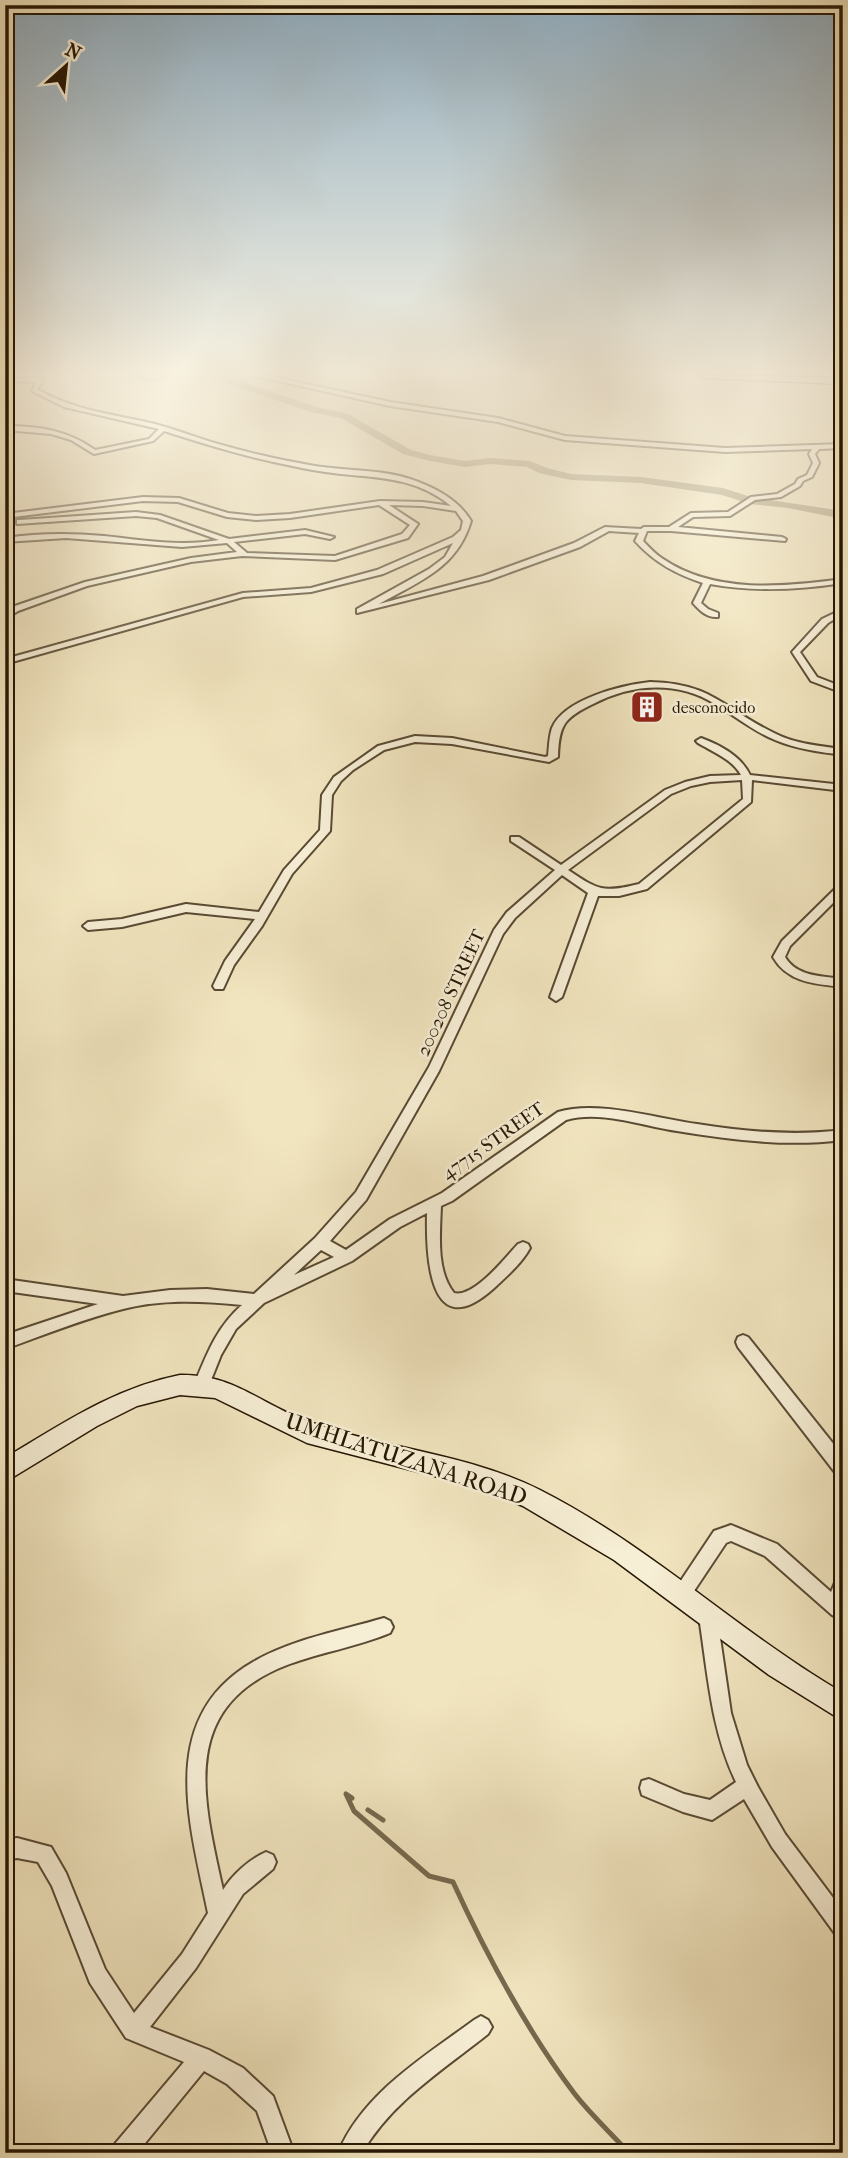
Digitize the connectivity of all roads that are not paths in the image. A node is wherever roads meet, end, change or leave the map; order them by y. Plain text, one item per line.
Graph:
1 (374, 476) edge
2 (809, 476) edge
3 (380, 503) junction
4 (460, 510) junction
5 (5, 516) edge
6 (5, 523) edge
7 (671, 529) junction
8 (639, 531) junction
9 (461, 535) junction
10 (330, 537) dead end
11 (5, 540) edge
12 (782, 540) dead end
13 (228, 541) junction
14 (241, 554) junction
15 (708, 581) junction
16 (843, 581) edge
17 (843, 611) edge
18 (715, 615) dead end
19 (5, 617) edge
20 (5, 662) edge
21 (843, 691) edge
22 (701, 741) dead end
23 (843, 752) edge
24 (748, 777) junction
25 (843, 788) edge
26 (515, 839) dead end
27 (560, 871) junction
28 (843, 887) edge
29 (594, 892) junction
30 (262, 916) junction
31 (88, 926) dead end
32 (843, 983) edge
33 (219, 986) dead end
34 (556, 997) dead end
35 (843, 1135) edge
36 (434, 1204) junction
37 (320, 1242) junction
38 (523, 1248) dead end
39 (347, 1256) junction
40 (5, 1285) edge
41 (255, 1300) junction
42 (124, 1302) junction
43 (5, 1342) edge
44 (743, 1342) dead end
45 (202, 1385) junction
46 (843, 1469) edge
47 (5, 1471) edge
48 (843, 1584) edge
49 (682, 1594) junction
50 (843, 1600) edge
51 (843, 1607) edge
52 (708, 1613) junction
53 (384, 1628) dead end
54 (843, 1708) edge
55 (747, 1786) junction
56 (649, 1788) dead end
57 (5, 1850) edge
58 (266, 1862) dead end
59 (218, 1913) junction
60 (843, 1927) edge
61 (481, 2027) dead end
62 (133, 2032) junction
63 (201, 2058) junction
64 (122, 2153) edge
65 (284, 2153) edge
66 (349, 2153) edge

1 - 4 street
2 - 7 street
3 - 4 street
3 - 5 street
3 - 14 street
4 - 9 street
6 - 13 street
7 - 8 street
7 - 12 street
8 - 9 street
8 - 15 street
9 - 20 street
10 - 13 street
11 - 13 street
13 - 14 street
14 - 19 street
15 - 16 street
15 - 18 street
17 - 21 street
22 - 24 street
23 - 30 street
24 - 25 street, 200208 STREET
24 - 27 street, 200208 STREET
24 - 29 street
26 - 27 street
27 - 29 street
27 - 37 street, 200208 STREET
28 - 32 street
29 - 34 street
30 - 31 street
30 - 33 street
35 - 36 street, 47715 STREET
36 - 38 street
36 - 39 street, 47715 STREET
37 - 39 street
37 - 41 street, 200208 STREET
39 - 41 street, 47715 STREET
40 - 42 street
41 - 42 street
41 - 45 street, 200208 STREET
42 - 43 street
44 - 46 street
45 - 47 street, UMHLATUZANA ROAD
45 - 49 street, UMHLATUZANA ROAD
48 - 50 street
49 - 51 street
49 - 52 street, UMHLATUZANA ROAD
52 - 54 street, UMHLATUZANA ROAD
52 - 55 street
53 - 59 street
55 - 56 street
55 - 60 street
57 - 62 street
58 - 59 street
59 - 62 street
61 - 66 street
62 - 63 street
63 - 64 street
63 - 65 street

